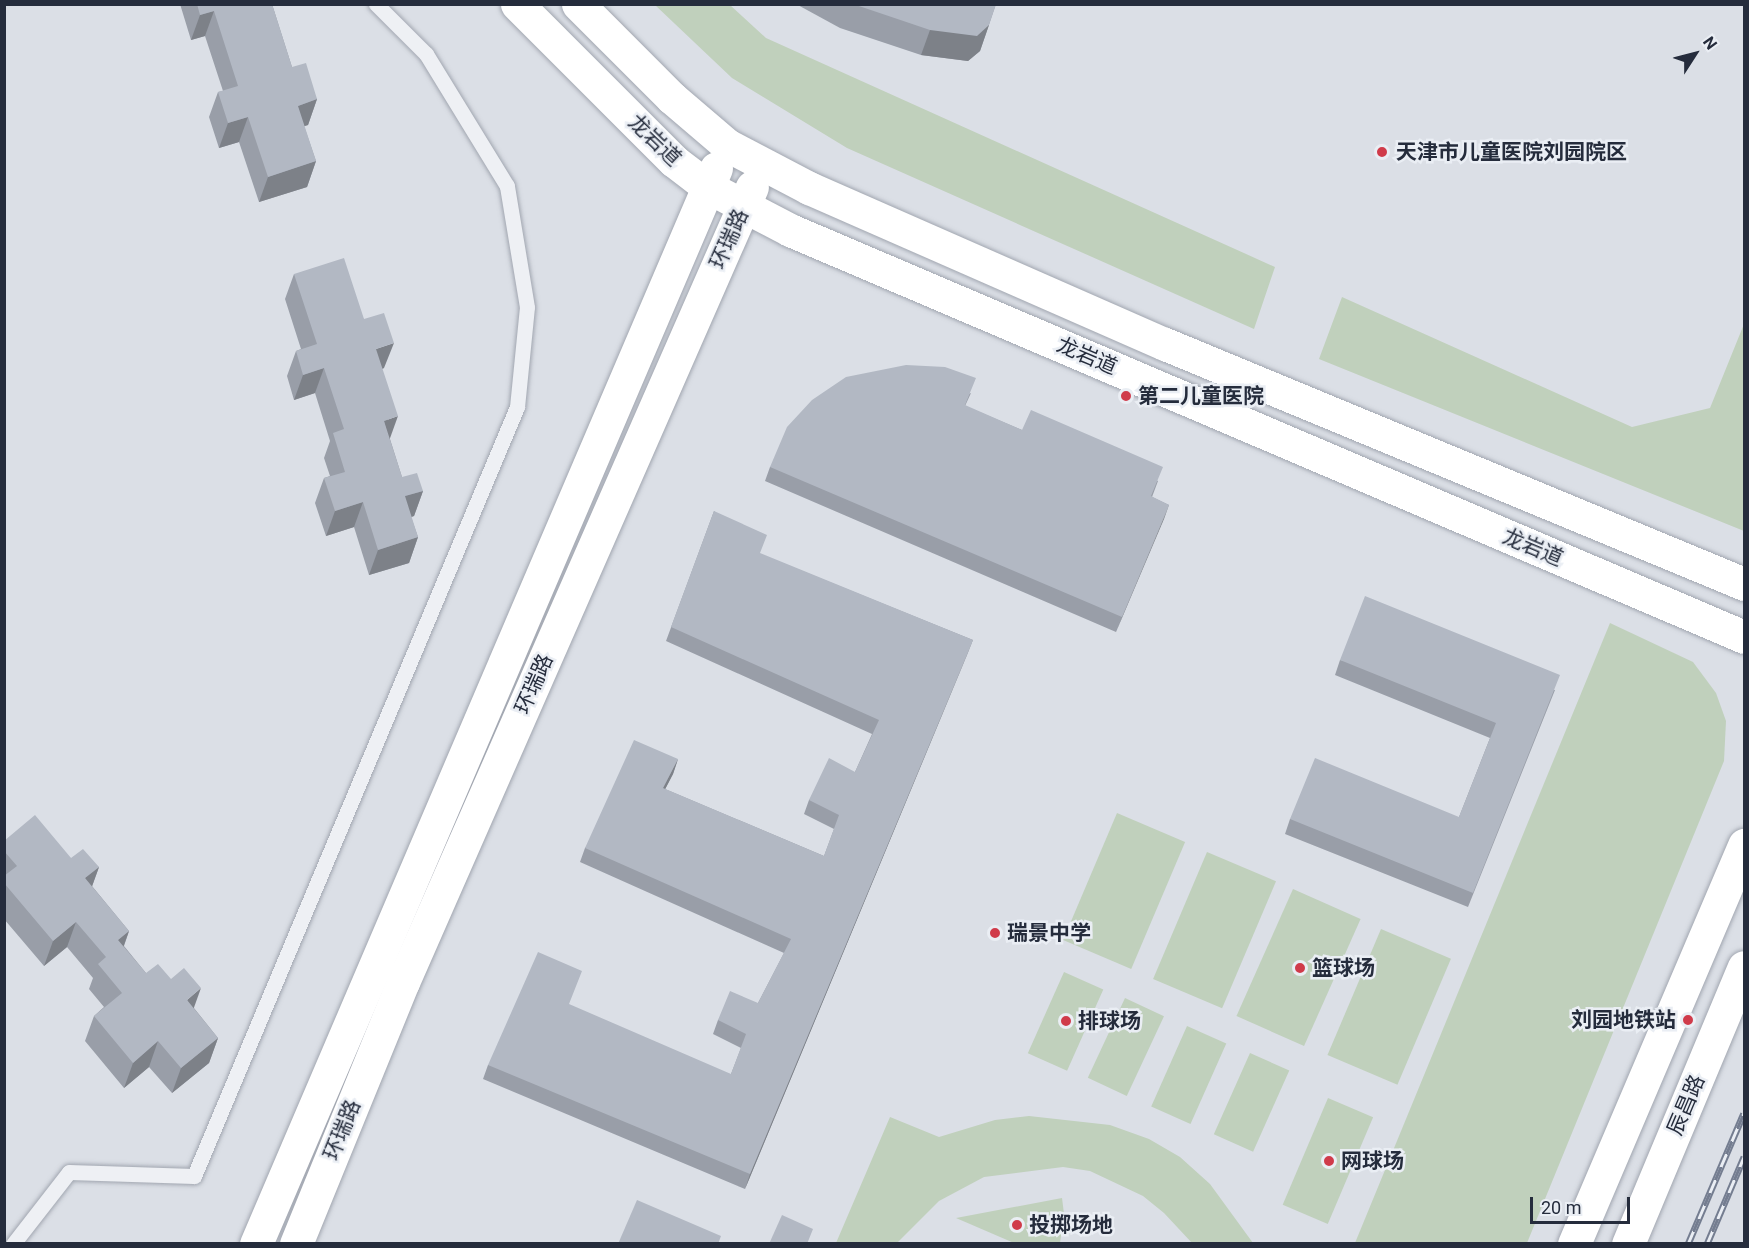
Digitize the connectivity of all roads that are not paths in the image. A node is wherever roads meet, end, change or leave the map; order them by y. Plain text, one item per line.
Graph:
1 (376, 4) edge
2 (517, 4) edge
3 (578, 4) edge
4 (727, 145) junction
5 (762, 163) junction
6 (708, 187) junction
7 (744, 206) junction
8 (1744, 585) edge
9 (1744, 637) edge
10 (1744, 845) edge
11 (1744, 967) edge
12 (13, 1244) edge
13 (256, 1244) edge
14 (296, 1244) edge
15 (1574, 1244) edge
16 (1628, 1244) edge

1 - 12 lane
2 - 6 main road, 龙岩道
3 - 4 main road
4 - 5 main road
4 - 6 main road, 环瑞路
5 - 7 main road, 环瑞路
5 - 8 main road, 龙岩道
6 - 7 main road, 龙岩道
6 - 13 main road, 环瑞路
7 - 9 main road, 龙岩道
7 - 14 main road, 环瑞路
10 - 15 main road
11 - 16 main road, 辰昌路

